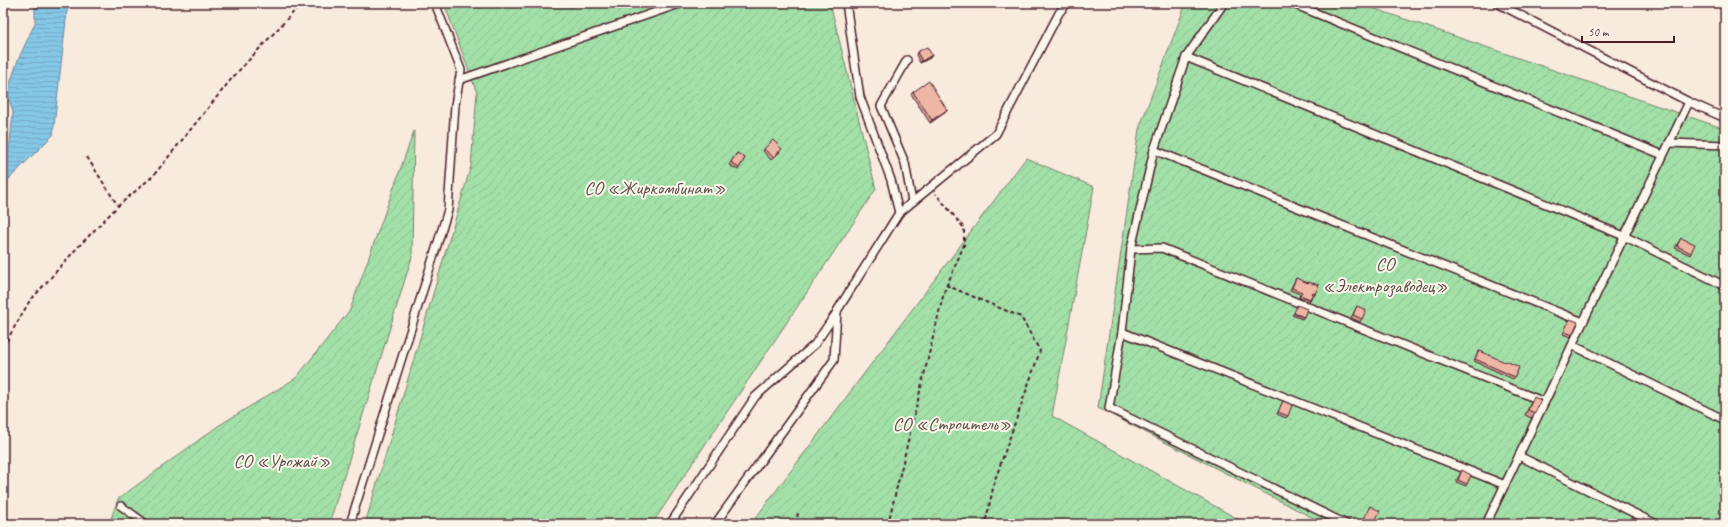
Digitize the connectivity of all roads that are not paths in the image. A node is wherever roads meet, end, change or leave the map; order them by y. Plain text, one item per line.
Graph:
1 (435, 3) edge
2 (682, 3) edge
3 (846, 3) edge
4 (1068, 3) edge
5 (1224, 3) edge
6 (1291, 3) edge
7 (1497, 3) edge
8 (1186, 57) junction
9 (907, 60) dead end
10 (459, 80) junction
11 (1689, 102) junction
12 (1725, 118) edge
13 (1669, 143) junction
14 (1725, 145) edge
15 (1154, 150) junction
16 (1663, 155) junction
17 (912, 202) junction
18 (899, 213) junction
19 (1624, 236) junction
20 (1131, 249) junction
21 (1725, 286) edge
22 (837, 311) junction
23 (1583, 322) junction
24 (1122, 332) junction
25 (1572, 345) junction
26 (1544, 402) junction
27 (1725, 420) edge
28 (1519, 456) junction
29 (1505, 484) junction
30 (121, 506) dead end
31 (146, 524) edge
32 (350, 524) edge
33 (670, 524) edge
34 (715, 524) edge
35 (1346, 524) edge
36 (1486, 524) edge
37 (1656, 524) edge

1 - 10 lane
2 - 10 lane
3 - 18 lane
4 - 17 lane
5 - 8 lane
6 - 16 lane
7 - 11 lane
8 - 15 lane
8 - 19 lane
9 - 17 lane
10 - 32 lane
11 - 12 lane
11 - 13 lane
13 - 14 lane
13 - 16 lane
15 - 20 lane
15 - 23 lane
16 - 19 lane
17 - 18 lane
18 - 22 lane
19 - 21 lane
19 - 23 lane
20 - 24 lane
20 - 26 lane
22 - 33 lane
22 - 34 lane
23 - 25 lane
24 - 29 lane
24 - 35 lane
25 - 26 lane
25 - 27 lane
26 - 28 lane
28 - 29 lane
28 - 37 lane
29 - 36 lane
30 - 31 lane

